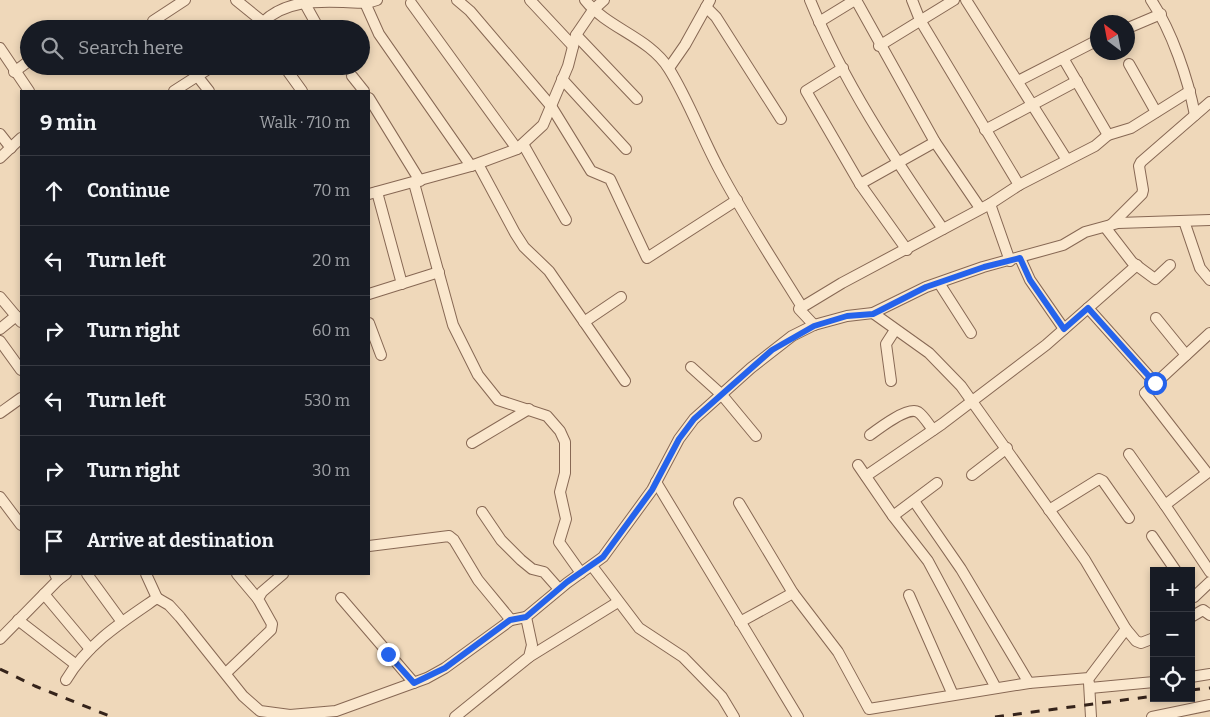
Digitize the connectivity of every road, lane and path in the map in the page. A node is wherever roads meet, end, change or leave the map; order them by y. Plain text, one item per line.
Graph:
1 (185, 0) edge
2 (236, 0) edge
3 (377, 0) edge
4 (457, 0) edge
5 (530, 0) edge
6 (585, 0) edge
7 (604, 0) edge
8 (810, 0) edge
9 (856, 0) edge
10 (912, 0) edge
11 (954, 0) edge
12 (966, 0) edge
13 (1151, 0) edge
14 (411, 1) edge
15 (304, 2) junction
16 (366, 4) junction
17 (708, 4) edge
18 (593, 10) junction
19 (1161, 14) junction
20 (155, 20) edge
21 (258, 20) edge
22 (269, 20) edge
23 (314, 20) edge
24 (920, 20) junction
25 (819, 22) junction
26 (1135, 25) edge
27 (576, 34) junction
28 (1090, 44) edge
29 (573, 46) junction
30 (879, 46) junction
31 (0, 48) edge
32 (1063, 58) junction
33 (1129, 64) dead end
34 (20, 68) edge
35 (669, 68) junction
36 (843, 68) junction
37 (14, 72) junction
38 (201, 75) edge
39 (290, 75) edge
40 (352, 76) dead end
41 (198, 77) junction
42 (562, 79) junction
43 (1018, 81) junction
44 (1077, 82) junction
45 (28, 90) edge
46 (176, 90) edge
47 (208, 90) edge
48 (301, 90) edge
49 (363, 90) edge
50 (1190, 91) junction
51 (637, 99) dead end
52 (370, 100) edge
53 (1210, 102) edge
54 (1033, 105) junction
55 (551, 106) junction
56 (1156, 112) junction
57 (1195, 116) junction
58 (781, 119) dead end
59 (985, 130) junction
60 (0, 134) edge
61 (1108, 135) junction
62 (20, 139) edge
63 (935, 142) junction
64 (520, 147) junction
65 (11, 148) junction
66 (626, 149) dead end
67 (0, 158) edge
68 (1068, 160) junction
69 (897, 162) junction
70 (474, 165) junction
71 (417, 182) junction
72 (860, 184) junction
73 (1019, 186) junction
74 (373, 193) edge
75 (737, 200) junction
76 (990, 204) junction
77 (980, 208) junction
78 (566, 220) dead end
79 (1210, 220) edge
80 (1184, 221) junction
81 (1108, 226) junction
82 (943, 230) junction
83 (907, 250) junction
84 (1015, 259) junction
85 (1137, 265) junction
86 (1170, 265) dead end
87 (439, 272) junction
88 (1210, 280) edge
89 (939, 283) junction
90 (402, 284) junction
91 (370, 294) edge
92 (0, 297) edge
93 (620, 297) dead end
94 (802, 307) junction
95 (1088, 308) junction
96 (873, 314) junction
97 (1156, 318) dead end
98 (18, 319) edge
99 (584, 322) junction
100 (370, 326) edge
101 (814, 326) junction
102 (0, 329) edge
103 (1064, 329) junction
104 (895, 330) junction
105 (1210, 333) edge
106 (971, 334) dead end
107 (0, 341) edge
108 (381, 355) dead end
109 (1186, 355) junction
110 (690, 367) dead end
111 (20, 369) edge
112 (625, 381) dead end
113 (891, 381) dead end
114 (1155, 383) junction
115 (722, 394) junction
116 (20, 399) edge
117 (973, 401) junction
118 (529, 409) junction
119 (0, 413) edge
120 (933, 430) junction
121 (870, 435) dead end
122 (756, 436) dead end
123 (472, 443) dead end
124 (1007, 448) junction
125 (1129, 454) dead end
126 (858, 464) dead end
127 (972, 475) dead end
128 (1209, 475) edge
129 (866, 476) junction
130 (656, 482) junction
131 (937, 483) dead end
132 (0, 497) edge
133 (914, 501) junction
134 (740, 503) dead end
135 (1165, 505) junction
136 (1049, 510) junction
137 (482, 512) dead end
138 (893, 516) junction
139 (1129, 518) dead end
140 (20, 524) edge
141 (1152, 536) dead end
142 (370, 546) edge
143 (592, 566) junction
144 (1173, 567) edge
145 (1210, 572) edge
146 (581, 573) junction
147 (88, 575) edge
148 (146, 575) edge
149 (238, 575) edge
150 (282, 575) edge
151 (60, 576) edge
152 (1210, 582) edge
153 (559, 589) junction
154 (793, 593) junction
155 (1195, 593) edge
156 (44, 594) junction
157 (910, 595) dead end
158 (1195, 597) edge
159 (157, 598) junction
160 (342, 598) dead end
161 (258, 599) junction
162 (618, 602) junction
163 (1207, 612) edge
164 (1195, 616) edge
165 (526, 617) junction
166 (18, 620) junction
167 (510, 620) junction
168 (122, 622) junction
169 (740, 622) junction
170 (1126, 629) junction
171 (0, 639) edge
172 (1150, 640) edge
173 (90, 649) junction
174 (529, 657) junction
175 (75, 664) junction
176 (226, 673) junction
177 (1210, 674) edge
178 (1195, 676) edge
179 (66, 680) dead end
180 (1150, 682) edge
181 (414, 683) junction
182 (1029, 683) junction
183 (1089, 683) junction
184 (996, 688) junction
185 (953, 695) junction
186 (1210, 705) edge
187 (1185, 714) edge
188 (454, 717) edge
189 (734, 717) edge
190 (798, 717) edge
191 (1091, 717) edge
192 (1152, 717) edge

1 - 20 street
2 - 21 street
3 - 16 street
4 - 55 street
5 - 29 street
6 - 18 street
7 - 18 street
8 - 25 street
9 - 25 street
9 - 30 street
10 - 24 street
11 - 24 street
12 - 43 street
13 - 19 street
14 - 64 street
15 - 16 street
15 - 22 street
15 - 23 street
16 - 70 street
17 - 35 street
17 - 58 street
18 - 27 street
18 - 35 street
19 - 26 street
19 - 50 street
24 - 30 street
24 - 59 street
25 - 36 street
27 - 29 street
27 - 51 street
28 - 32 street
29 - 42 street
30 - 63 street
31 - 37 street
32 - 43 street
32 - 44 street
33 - 56 street
34 - 37 street
35 - 75 street
36 - 69 street
36 - 72 street
37 - 45 street
38 - 41 street
39 - 48 street
40 - 49 street
41 - 46 street
41 - 47 street
42 - 55 street
42 - 66 street
43 - 54 street
44 - 54 street
44 - 61 street
50 - 56 street
50 - 57 street
52 - 71 street
53 - 57 street
54 - 59 street
54 - 68 street
55 - 64 street
55 - 75 street
56 - 61 street
57 - 81 street
59 - 73 street
60 - 65 street
61 - 68 street
62 - 65 street
63 - 69 street
63 - 77 street
64 - 70 street
64 - 78 street
65 - 67 street
68 - 73 street
69 - 72 street
69 - 82 street
70 - 71 street
70 - 99 street
71 - 74 street
71 - 87 street
72 - 83 street
73 - 76 street
74 - 90 street
75 - 94 street
76 - 77 street
76 - 84 street
77 - 82 street
79 - 80 street
80 - 81 street
80 - 88 street
81 - 84 street
81 - 85 street
82 - 83 street
83 - 94 street
84 - 89 street
84 - 103 street
85 - 86 street
85 - 95 street
87 - 90 street
87 - 118 street
89 - 96 street
89 - 106 street
90 - 91 street
92 - 98 street
93 - 99 street
94 - 101 street
95 - 103 street
95 - 114 street
96 - 101 street
96 - 104 street
97 - 109 street
98 - 102 street
99 - 112 street
100 - 108 street
101 - 115 street
103 - 117 street
104 - 113 street
104 - 117 street
105 - 109 street
107 - 111 street
109 - 114 street
110 - 115 street
114 - 128 street
115 - 122 street
115 - 130 street
116 - 119 street
117 - 120 street
117 - 124 street
118 - 123 street
118 - 146 street
120 - 121 street
120 - 129 street
124 - 127 street
124 - 136 street
125 - 135 street
126 - 129 street
128 - 135 street
129 - 138 street
130 - 143 street
130 - 169 street
131 - 133 street
132 - 140 street
133 - 138 street
133 - 182 street
134 - 154 street
135 - 145 street
136 - 139 street
136 - 170 street
137 - 153 street
138 - 184 street
141 - 144 street
142 - 167 street
143 - 146 street
143 - 162 street
146 - 153 street
147 - 168 street
148 - 159 street
149 - 161 street
150 - 161 street
151 - 156 street
152 - 155 street
153 - 165 street
154 - 169 street
154 - 185 street
156 - 166 street
156 - 173 street
157 - 185 street
158 - 163 street
159 - 168 street
159 - 176 street
160 - 181 street
161 - 176 street
162 - 174 street
162 - 189 street
163 - 164 street
165 - 167 street
165 - 174 street
166 - 171 street
166 - 175 street
167 - 181 street
168 - 173 street
169 - 190 street
170 - 172 street
170 - 183 street
173 - 175 street
174 - 188 street
175 - 179 street
176 - 181 street
177 - 178 street
180 - 183 street
182 - 183 street
182 - 184 street
183 - 191 street
184 - 185 street
186 - 187 street
187 - 192 street

